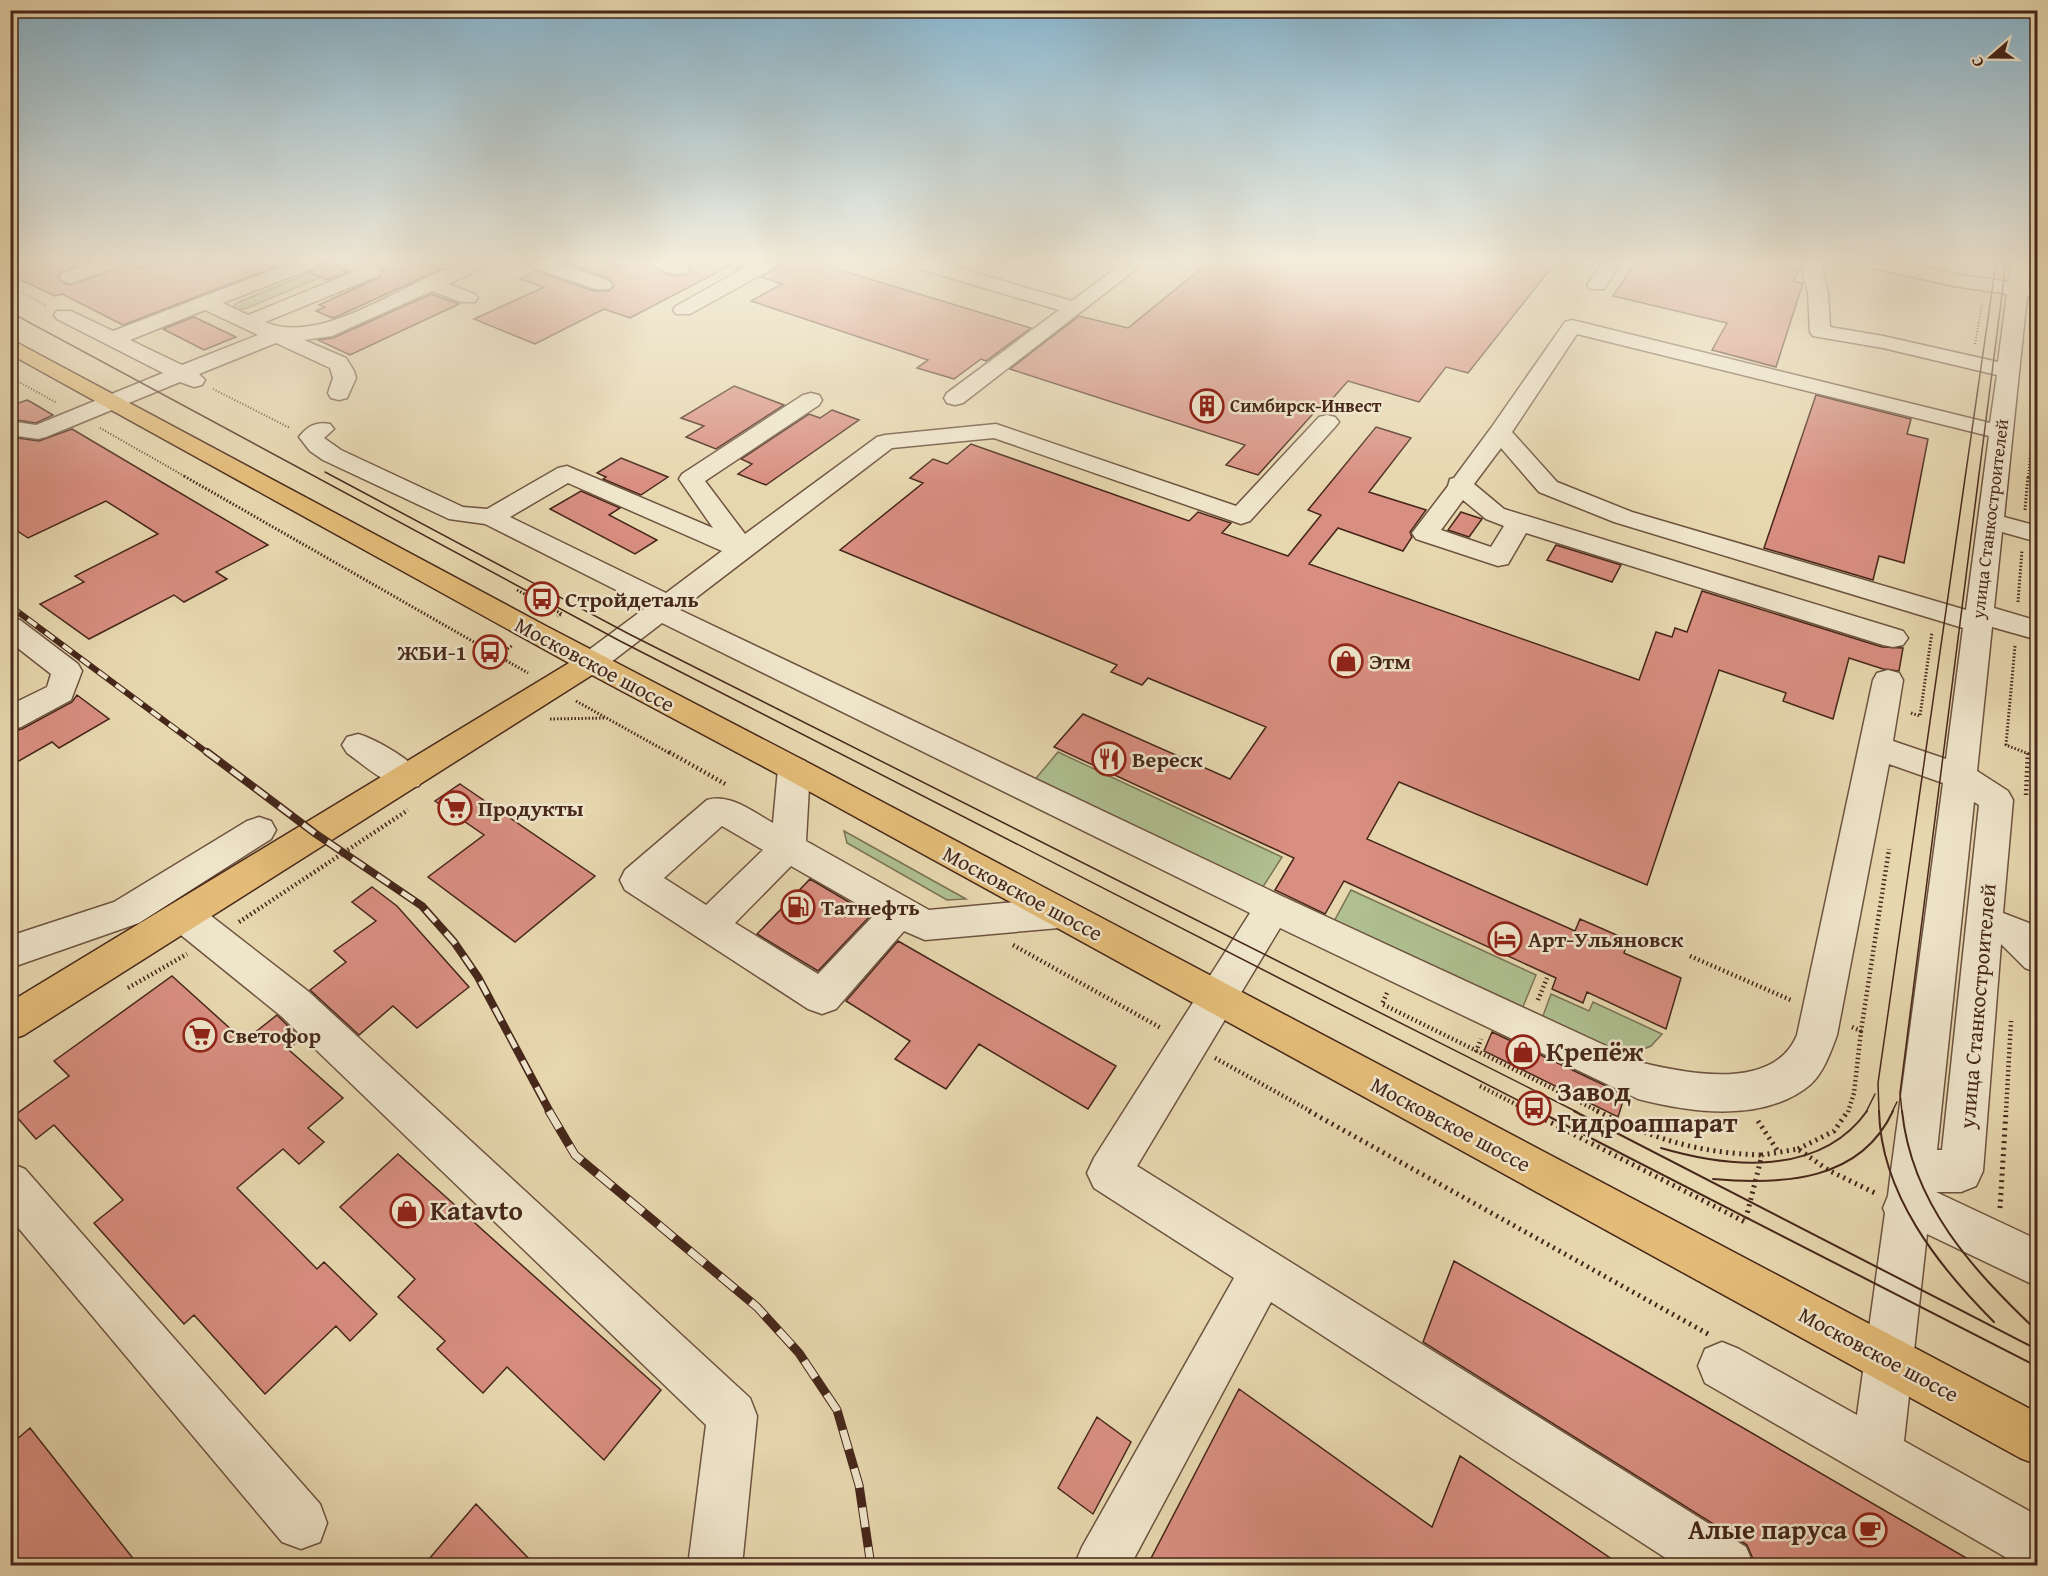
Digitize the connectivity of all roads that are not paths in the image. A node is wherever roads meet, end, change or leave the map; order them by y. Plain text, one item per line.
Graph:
1 (107, 337) edge
2 (118, 337) edge
3 (273, 337) edge
4 (279, 337) edge
5 (1037, 337) edge
6 (1565, 337) edge
7 (1615, 337) edge
8 (1849, 337) edge
9 (2010, 337) edge
10 (112, 339) junction
11 (10, 345) edge
12 (2008, 371) junction
13 (191, 378) junction
14 (339, 393) dead end
15 (955, 398) dead end
16 (811, 400) dead end
17 (113, 402) junction
18 (1327, 422) dead end
19 (10, 428) edge
20 (322, 429) dead end
21 (2000, 432) junction
22 (1500, 433) junction
23 (1459, 484) junction
24 (491, 517) junction
25 (1990, 521) junction
26 (1519, 522) junction
27 (2037, 534) edge
28 (742, 550) junction
29 (664, 608) junction
30 (1978, 618) junction
31 (10, 627) edge
32 (2037, 631) edge
33 (1893, 638) dead end
34 (592, 662) junction
35 (1888, 680) dead end
36 (10, 719) edge
37 (358, 745) dead end
38 (1876, 747) junction
39 (794, 769) junction
40 (1959, 776) junction
41 (409, 793) junction
42 (259, 830) dead end
43 (788, 848) junction
44 (1273, 908) junction
45 (900, 910) junction
46 (1059, 912) junction
47 (710, 925) junction
48 (198, 927) junction
49 (2019, 939) edge
50 (10, 952) edge
51 (1218, 998) junction
52 (10, 1023) edge
53 (10, 1184) edge
54 (1909, 1193) junction
55 (2037, 1264) edge
56 (1263, 1271) junction
57 (1890, 1360) junction
58 (1722, 1366) dead end
59 (2037, 1440) edge
60 (1877, 1455) junction
61 (301, 1523) dead end
62 (2037, 1546) edge
63 (715, 1566) edge
64 (1101, 1566) edge
65 (1727, 1566) edge

1 - 10 street
2 - 10 street
3 - 13 street
4 - 14 street
5 - 15 street
6 - 22 street
7 - 21 street
8 - 12 street
9 - 12 street, улица Станкостроителей
10 - 13 street
11 - 17 main road, Московское шоссе
12 - 21 street, улица Станкостроителей
13 - 17 street
16 - 28 street
17 - 19 street
17 - 34 main road, Московское шоссе
18 - 28 street
20 - 24 street
21 - 25 street, улица Станкостроителей
22 - 23 street
22 - 30 street
23 - 26 street
23 - 26 street
24 - 28 street
24 - 29 street
25 - 27 street
25 - 30 street, улица Станкостроителей
26 - 33 street
28 - 29 street
29 - 34 street
29 - 44 street
30 - 32 street
30 - 40 street, улица Станкостроителей
31 - 36 street
34 - 39 main road, Московское шоссе
34 - 41 main road
35 - 38 street
37 - 41 street
38 - 40 street
38 - 44 street
39 - 43 street
39 - 46 main road, Московское шоссе
40 - 49 street, улица Станкостроителей
40 - 54 street, улица Станкостроителей
41 - 48 main road
42 - 50 street
43 - 45 street
43 - 47 street
43 - 47 street
44 - 51 street
45 - 46 street
45 - 47 street
46 - 51 main road, Московское шоссе
48 - 52 main road
48 - 63 street
49 - 54 street, улица Станкостроителей
51 - 56 street
51 - 57 main road, Московское шоссе
53 - 61 street
54 - 55 street
54 - 57 street, улица Станкостроителей
56 - 64 street
56 - 65 street
57 - 59 main road, Московское шоссе
57 - 60 street, улица Станкостроителей
58 - 60 street
60 - 62 street

